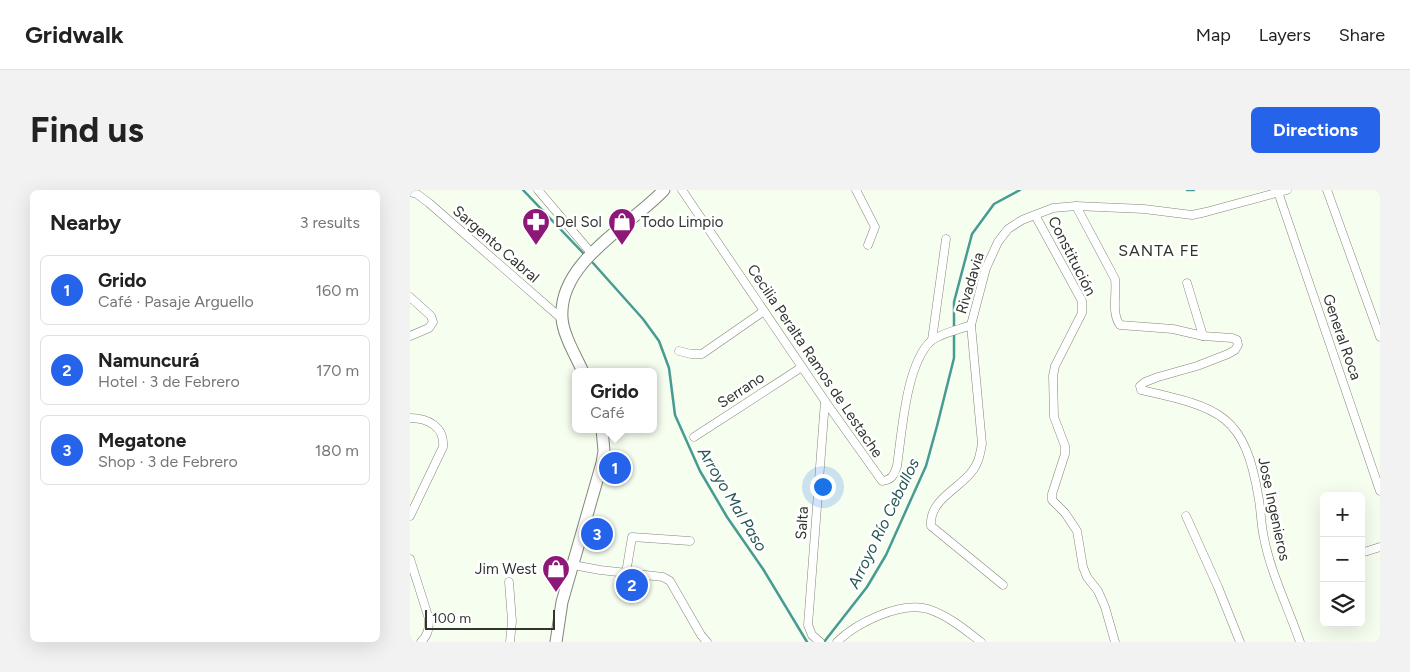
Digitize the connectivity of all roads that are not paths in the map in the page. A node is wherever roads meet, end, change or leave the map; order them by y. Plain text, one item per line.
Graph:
1 (538, 190) edge
2 (682, 190) edge
3 (856, 190) edge
4 (1287, 190) edge
5 (1328, 190) edge
6 (410, 192) edge
7 (1278, 192) junction
8 (658, 193) edge
9 (1076, 206) junction
10 (1035, 215) junction
11 (946, 239) dead end
12 (868, 244) dead end
13 (592, 254) junction
14 (1187, 283) dead end
15 (410, 297) edge
16 (764, 311) junction
17 (562, 319) junction
18 (971, 326) junction
19 (410, 336) edge
20 (1203, 336) junction
21 (1380, 337) edge
22 (932, 340) junction
23 (680, 351) dead end
24 (802, 367) junction
25 (581, 368) edge
26 (824, 401) junction
27 (410, 418) edge
28 (602, 433) edge
29 (694, 436) dead end
30 (1380, 491) edge
31 (410, 516) edge
32 (1186, 516) dead end
33 (690, 541) dead end
34 (1380, 547) edge
35 (1365, 551) edge
36 (410, 559) edge
37 (573, 565) junction
38 (626, 573) junction
39 (509, 582) dead end
40 (1003, 585) dead end
41 (421, 642) edge
42 (510, 642) edge
43 (556, 642) edge
44 (707, 642) edge
45 (820, 642) edge
46 (837, 642) edge
47 (981, 642) edge
48 (1115, 642) edge
49 (1240, 642) edge
50 (1300, 642) edge

1 - 13 street
2 - 16 street, Cecilia Peralta Ramos de Lestache
3 - 12 street
4 - 7 street, Rivadavia
5 - 21 street
6 - 17 street, Sargento Cabral
7 - 9 street, Rivadavia
7 - 30 street, General Roca
8 - 13 main road
9 - 10 street, Rivadavia
9 - 20 street, Jose Ingenieros
10 - 18 street, Rivadavia
10 - 48 street, Constitución
11 - 22 street
13 - 17 main road
14 - 20 street
15 - 19 street
16 - 23 street
16 - 24 street, Cecilia Peralta Ramos de Lestache
17 - 25 main road
18 - 22 street, Cecilia Peralta Ramos de Lestache
18 - 40 street, Rivadavia
20 - 50 street, Jose Ingenieros
22 - 26 street, Cecilia Peralta Ramos de Lestache
24 - 26 street, Cecilia Peralta Ramos de Lestache
24 - 29 street, Serrano
26 - 45 street, Salta
27 - 31 street
28 - 37 main road
32 - 49 street
33 - 38 street
34 - 35 street
36 - 41 street
37 - 38 street
37 - 43 main road
38 - 44 street
39 - 42 street
46 - 47 street

